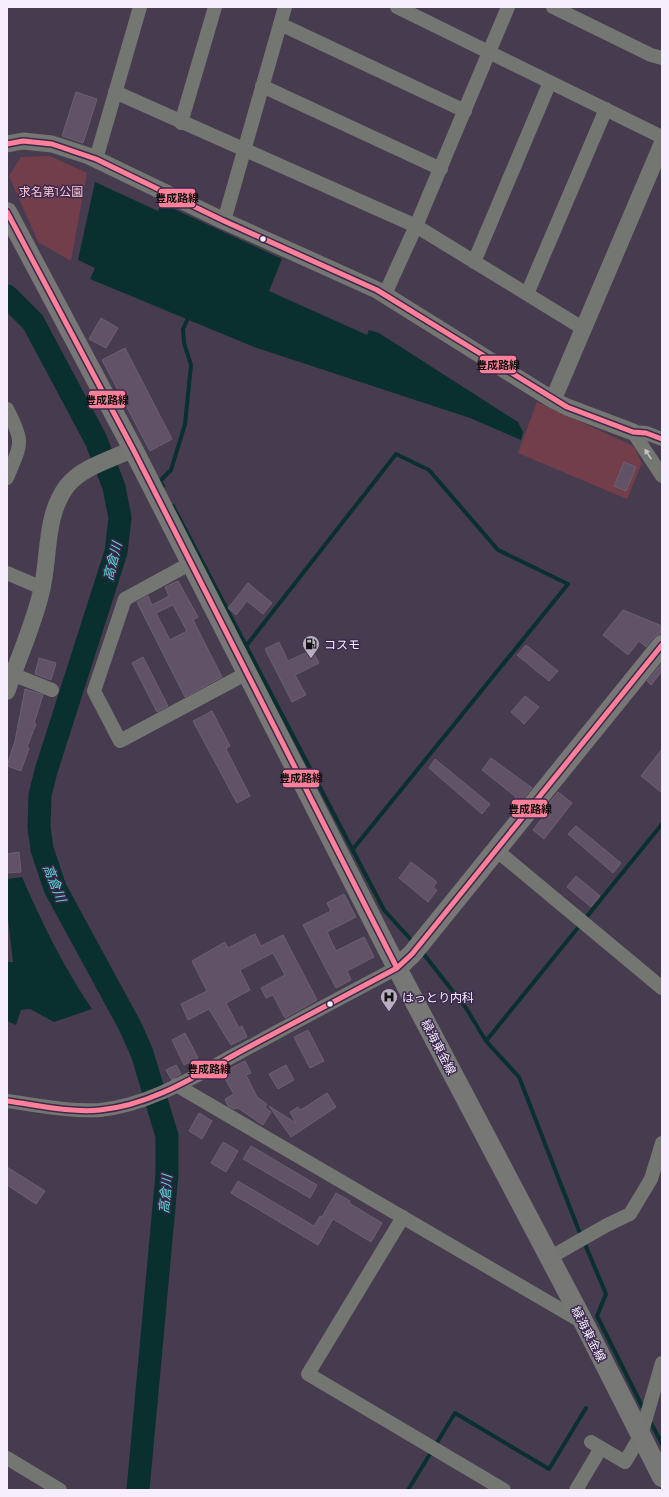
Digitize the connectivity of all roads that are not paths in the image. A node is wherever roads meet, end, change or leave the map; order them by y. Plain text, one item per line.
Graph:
1 (140, 7) edge
2 (215, 7) edge
3 (285, 7) edge
4 (397, 7) edge
5 (508, 7) edge
6 (553, 7) edge
7 (280, 24) junction
8 (488, 51) junction
9 (662, 58) edge
10 (550, 82) junction
11 (262, 86) junction
12 (115, 92) junction
13 (606, 109) junction
14 (465, 111) junction
15 (181, 123) junction
16 (662, 137) edge
17 (7, 144) edge
18 (662, 144) edge
19 (243, 150) junction
20 (96, 159) junction
21 (440, 169) junction
22 (7, 212) edge
23 (224, 221) junction
24 (416, 226) junction
25 (474, 262) junction
26 (385, 294) junction
27 (527, 294) junction
28 (584, 329) junction
29 (553, 400) junction
30 (7, 409) edge
31 (633, 432) junction
32 (662, 439) edge
33 (126, 452) junction
34 (662, 476) edge
35 (7, 478) edge
36 (191, 563) junction
37 (7, 573) edge
38 (42, 588) junction
39 (662, 645) edge
40 (10, 673) edge
41 (247, 673) junction
42 (52, 690) dead end
43 (7, 691) edge
44 (496, 850) junction
45 (397, 968) junction
46 (662, 988) edge
47 (176, 1085) junction
48 (7, 1101) edge
49 (662, 1143) edge
50 (403, 1217) junction
51 (549, 1258) junction
52 (584, 1323) junction
53 (662, 1363) edge
54 (640, 1435) junction
55 (7, 1458) edge
56 (662, 1477) edge
57 (60, 1490) edge
58 (504, 1490) edge
59 (576, 1490) edge

1 - 12 street
2 - 15 street
3 - 7 street
4 - 8 street
5 - 8 street
6 - 9 street
7 - 11 street
7 - 14 street
8 - 10 street
8 - 14 street
10 - 13 street
10 - 25 street
11 - 19 street
11 - 21 street
12 - 15 street
12 - 20 street
13 - 16 street
13 - 27 street
14 - 21 street
15 - 19 street
17 - 20 street
18 - 28 street
19 - 23 street
19 - 24 street
20 - 23 street
21 - 24 street
22 - 33 main road, 緑海東金線
23 - 26 street
24 - 25 street
24 - 26 street
25 - 27 street
26 - 29 street
27 - 28 street
28 - 29 street
29 - 31 street
30 - 35 street
31 - 32 street
34 -> 31 street
33 - 36 main road, 緑海東金線
33 - 38 street
36 - 41 main road, 緑海東金線
36 - 41 street
37 - 38 street
38 - 40 street
39 - 44 main road
40 - 42 street
40 - 43 street
41 - 45 main road, 緑海東金線
44 - 45 main road
44 - 46 street
45 - 47 street
45 - 51 main road, 緑海東金線
47 - 48 street
47 - 50 street
49 - 51 street
50 - 52 street
50 - 58 street
51 - 52 main road, 緑海東金線
52 - 54 main road, 緑海東金線
53 - 54 street
54 - 56 main road, 緑海東金線
54 - 59 street
55 - 57 street

